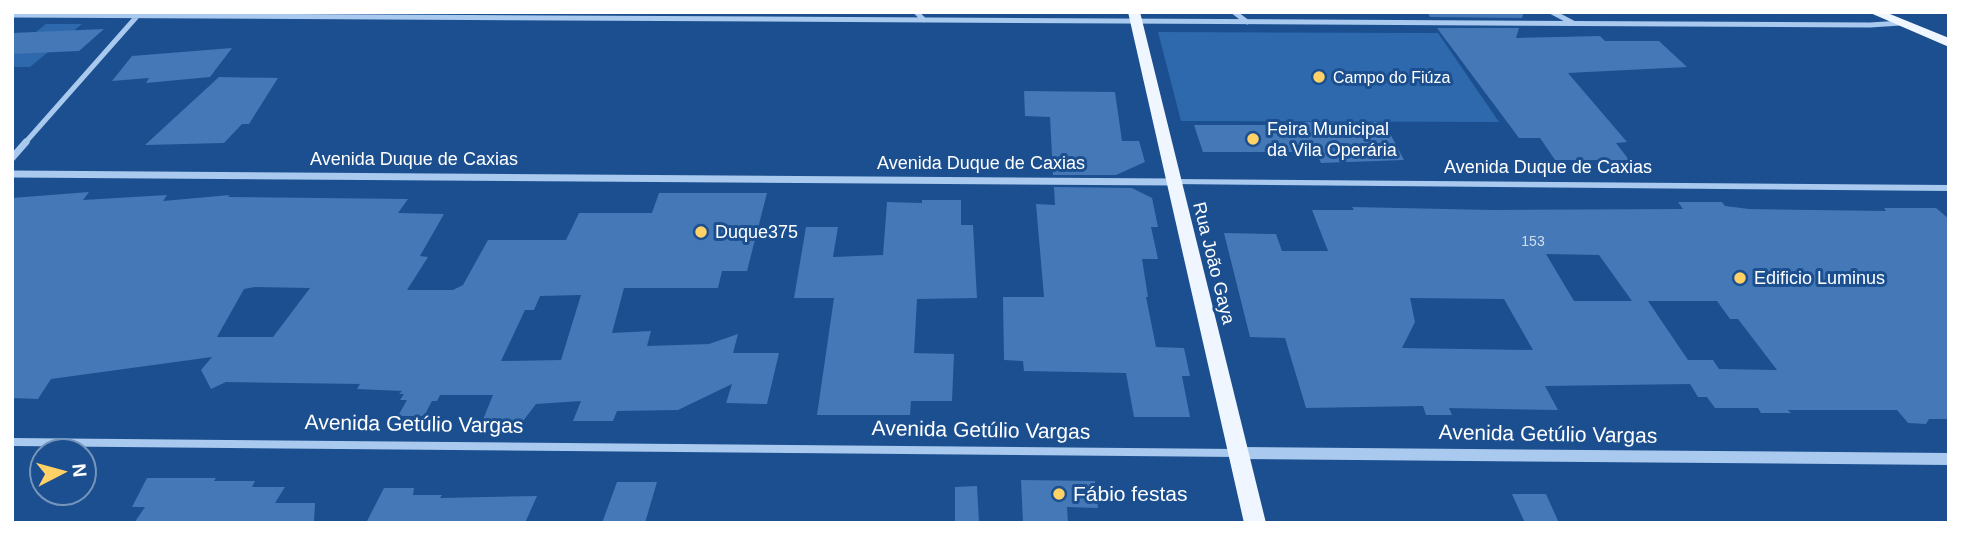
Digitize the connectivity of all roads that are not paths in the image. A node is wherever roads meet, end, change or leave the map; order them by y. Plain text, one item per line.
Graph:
1 (601, 12) edge
2 (916, 12) edge
3 (1234, 12) edge
4 (1552, 12) edge
5 (1874, 12) edge
6 (139, 14) edge
7 (12, 15) edge
8 (303, 15) edge
9 (1134, 17) edge
10 (605, 19) junction
11 (924, 20) junction
12 (1247, 22) junction
13 (1901, 23) junction
14 (1574, 24) junction
15 (1949, 43) edge
16 (1949, 57) edge
17 (12, 158) edge
18 (12, 174) edge
19 (1173, 182) junction
20 (1949, 188) edge
21 (12, 442) edge
22 (1238, 453) junction
23 (1949, 459) edge
24 (1255, 523) edge

1 - 10 street
2 - 11 street
3 - 12 street
4 - 14 street
5 - 13 main road
6 - 7 street
6 - 8 street
6 - 17 street
8 - 10 street
9 - 11 street
9 - 12 street
9 - 19 main road, Rua João Gaya
10 - 11 street
12 - 14 street
13 - 14 street
13 - 15 main road
13 - 16 main road
18 - 19 street, Avenida Duque de Caxias
19 - 20 street, Avenida Duque de Caxias
19 - 22 main road, Rua João Gaya
21 - 22 street, Avenida Getúlio Vargas
22 - 23 street, Avenida Getúlio Vargas
22 - 24 main road, Rua João Gaya

